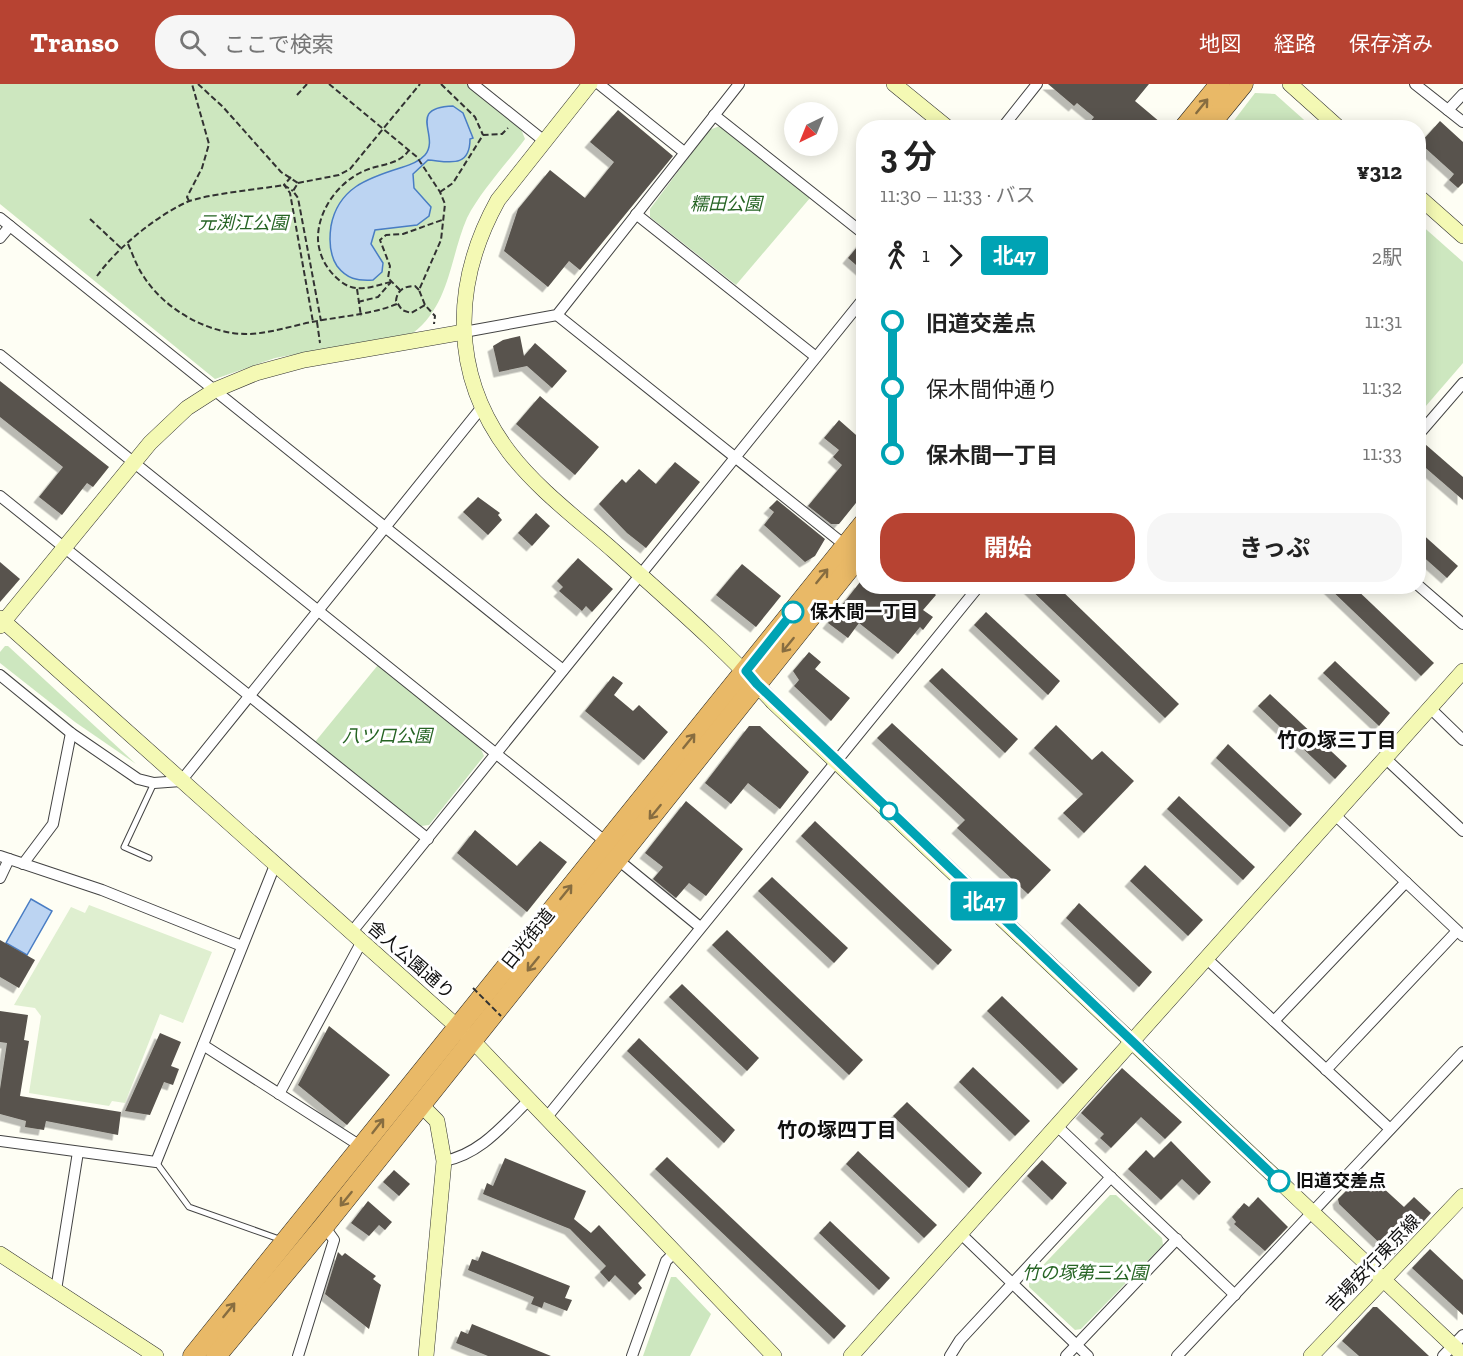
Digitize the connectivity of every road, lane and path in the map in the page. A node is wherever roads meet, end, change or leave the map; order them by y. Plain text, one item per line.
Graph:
1 (192, 84) edge
2 (198, 84) edge
3 (307, 84) edge
4 (329, 84) edge
5 (420, 84) edge
6 (441, 84) edge
7 (473, 84) edge
8 (590, 84) edge
9 (599, 84) edge
10 (739, 84) edge
11 (894, 84) edge
12 (1037, 84) edge
13 (1220, 84) edge
14 (1243, 84) edge
15 (1290, 84) edge
16 (1415, 84) edge
17 (1463, 94) edge
18 (297, 95) dead end
19 (1448, 110) junction
20 (714, 115) junction
21 (518, 120) junction
22 (938, 120) edge
23 (1008, 120) edge
24 (1191, 120) edge
25 (1214, 120) edge
26 (1330, 120) edge
27 (1463, 122) edge
28 (384, 129) junction
29 (483, 135) junction
30 (543, 140) junction
31 (409, 150) junction
32 (684, 152) junction
33 (291, 177) junction
34 (298, 183) junction
35 (285, 185) junction
36 (293, 191) junction
37 (440, 192) junction
38 (189, 201) junction
39 (1426, 203) edge
40 (636, 214) junction
41 (0, 218) edge
42 (90, 219) dead end
43 (443, 220) junction
44 (10, 226) junction
45 (856, 228) edge
46 (1463, 236) edge
47 (0, 238) edge
48 (128, 244) junction
49 (122, 249) junction
50 (309, 255) junction
51 (301, 256) junction
52 (97, 276) dead end
53 (391, 282) junction
54 (357, 289) junction
55 (400, 290) junction
56 (419, 290) junction
57 (358, 302) junction
58 (397, 304) junction
59 (425, 305) junction
60 (856, 309) edge
61 (557, 315) junction
62 (361, 316) junction
63 (321, 321) junction
64 (315, 322) junction
65 (433, 326) dead end
66 (464, 333) junction
67 (320, 344) dead end
68 (0, 356) edge
69 (816, 357) junction
70 (1463, 383) edge
71 (215, 390) junction
72 (482, 407) junction
73 (1426, 426) edge
74 (736, 456) junction
75 (133, 462) junction
76 (2, 502) edge
77 (384, 529) junction
78 (64, 547) junction
79 (855, 548) edge
80 (641, 575) junction
81 (1426, 592) edge
82 (973, 594) edge
83 (318, 611) junction
84 (1, 622) edge
85 (1463, 624) edge
86 (563, 670) junction
87 (1463, 671) edge
88 (0, 675) edge
89 (752, 677) junction
90 (250, 696) junction
91 (1430, 708) junction
92 (71, 732) junction
93 (1463, 740) edge
94 (496, 753) junction
95 (1385, 758) junction
96 (837, 762) junction
97 (181, 781) junction
98 (154, 783) junction
99 (1335, 815) junction
100 (1463, 831) edge
101 (428, 840) junction
102 (612, 850) junction
103 (5, 857) edge
104 (149, 858) dead end
105 (23, 864) junction
106 (276, 866) junction
107 (0, 878) edge
108 (1406, 882) junction
109 (700, 927) junction
110 (1460, 933) edge
111 (356, 938) junction
112 (242, 946) junction
113 (1207, 959) junction
114 (473, 988) dead end
115 (501, 1016) dead end
116 (1274, 1021) junction
117 (457, 1026) junction
118 (472, 1040) junction
119 (1132, 1041) junction
120 (203, 1045) junction
121 (1463, 1052) edge
122 (1326, 1070) junction
123 (279, 1094) junction
124 (530, 1099) junction
125 (420, 1105) junction
126 (547, 1117) junction
127 (1057, 1126) junction
128 (1390, 1129) junction
129 (0, 1141) edge
130 (362, 1146) junction
131 (78, 1152) junction
132 (444, 1161) junction
133 (156, 1162) junction
134 (1111, 1177) junction
135 (1463, 1196) edge
136 (1312, 1213) junction
137 (324, 1226) junction
138 (960, 1233) junction
139 (1177, 1239) junction
140 (285, 1242) junction
141 (674, 1252) junction
142 (0, 1254) edge
143 (1383, 1280) junction
144 (1013, 1284) junction
145 (56, 1290) junction
146 (1235, 1294) junction
147 (1076, 1345) junction
148 (1456, 1348) edge
149 (156, 1356) edge
150 (192, 1356) edge
151 (216, 1356) edge
152 (298, 1356) edge
153 (426, 1356) edge
154 (632, 1356) edge
155 (774, 1356) edge
156 (850, 1356) edge
157 (950, 1356) edge
158 (1066, 1356) edge
159 (1088, 1356) edge
160 (1177, 1356) edge
161 (1311, 1356) edge

1 - 38 path
2 - 33 path
3 - 18 path
4 - 28 path
5 - 28 path
6 - 29 path
7 - 21 street
8 - 30 street
9 - 32 street
10 - 20 street
11 - 22 street
12 - 23 street
24 -> 13 highway
14 - 25 highway
15 - 26 street
16 - 19 street
17 - 19 street
19 - 27 street
20 - 32 street
20 - 45 street
21 - 29 path
21 - 30 street
28 - 31 path
28 - 34 path
29 - 37 path
30 - 66 street
31 - 37 path
31 - 54 path
32 - 40 street
33 - 34 path
33 - 35 path
34 - 36 path
35 - 36 path
35 - 38 path
35 - 51 path
36 - 50 path
37 - 43 path
38 - 48 path
39 - 46 street
40 - 61 street
40 - 69 street
41 - 44 street
42 - 49 path
43 - 53 path
43 - 56 path
44 - 47 street
44 - 71 street
48 - 49 path
48 - 64 path
49 - 52 path
50 - 51 path
50 - 63 path
51 - 64 path
53 - 54 path
53 - 55 path
53 - 57 path
54 - 57 path
55 - 56 path
55 - 58 path
56 - 59 path
57 - 62 path
58 - 59 path
58 - 62 path
59 - 65 path
60 - 69 street
61 - 66 street
61 - 74 street
62 - 63 path
63 - 64 path
64 - 67 path
66 - 71 street
66 - 72 street
68 - 75 street
69 - 74 street
70 - 73 street
71 - 75 street
71 - 77 street
72 - 77 street
72 - 80 street
74 - 79 street
74 - 80 street
75 - 78 street
75 - 83 street
76 - 78 street
77 - 83 street
77 - 86 street
78 - 84 street
78 - 90 street
79 - 89 highway, 日光街道
80 - 86 street
80 - 89 street
81 - 85 street
82 - 96 street
83 - 90 street
83 - 94 street
84 - 97 street, 舎人公園通り
86 - 94 street
87 - 91 street
88 - 92 street
89 - 96 street
89 - 102 highway, 日光街道
90 - 97 street
90 - 101 street
91 - 93 street
91 - 95 street
92 - 98 street
92 - 105 street
94 - 101 street
94 - 102 street
95 - 99 street
95 - 100 street
96 - 109 street
96 - 119 street
97 - 98 street
97 - 106 street, 舎人公園通り
98 - 104 lane
99 - 108 street
99 - 113 street
101 - 111 street
102 - 109 street
117 -> 102 highway, 日光街道
102 -> 118 highway, 日光街道
103 - 105 street
103 - 107 street
105 - 112 street
106 - 111 street, 舎人公園通り
106 - 112 street
108 - 110 street
108 - 116 street
109 - 126 street
110 - 122 street
111 - 117 street, 舎人公園通り
111 - 123 street
112 - 120 street
113 - 116 street
113 - 119 street
114 - 115 path, bridge
116 - 122 street
117 - 118 street, 舎人公園通り
130 -> 117 highway, 日光街道
118 - 124 street, 舎人公園通り
118 - 125 highway, 日光街道
119 - 127 street
119 - 136 street
120 - 123 street
120 - 133 street
121 - 128 street
122 - 128 street
123 - 130 street
124 - 126 street, 舎人公園通り
124 - 132 street
125 - 132 street
125 -> 137 highway, 日光街道
126 - 141 street, 舎人公園通り
127 - 134 street
127 - 138 street
128 - 136 street
129 - 131 street
130 - 140 highway, 日光街道
131 - 133 street
131 - 145 street
132 - 153 street
133 - 140 lane
134 - 139 street
134 - 144 street
135 - 143 street, 吉場安行東京線
136 - 143 street
136 - 146 street
137 - 151 highway, 日光街道
137 - 152 street
138 - 144 street
138 - 156 street
139 - 146 street
139 - 147 street
150 -> 140 highway, 日光街道
141 - 154 street
141 - 155 street, 舎人公園通り
142 - 145 street
143 - 148 street
143 - 161 street, 吉場安行東京線
144 - 147 street
144 - 157 street
145 - 149 street
146 - 160 street
147 - 158 street
147 - 159 street

